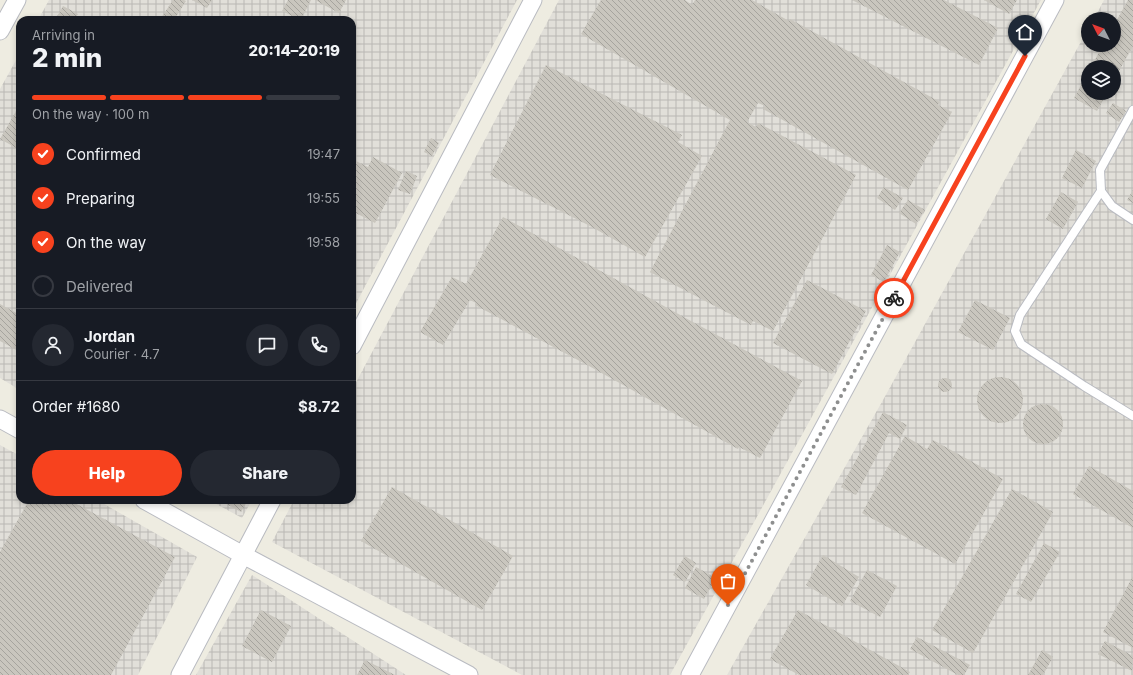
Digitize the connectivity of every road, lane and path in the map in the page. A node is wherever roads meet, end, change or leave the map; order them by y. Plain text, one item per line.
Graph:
1 (17, 0) edge
2 (533, 0) edge
3 (1055, 0) edge
4 (0, 31) edge
5 (1133, 110) edge
6 (1101, 191) junction
7 (1133, 220) edge
8 (356, 338) edge
9 (1133, 416) edge
10 (0, 419) edge
11 (16, 428) edge
12 (151, 504) edge
13 (270, 504) edge
14 (243, 555) junction
15 (180, 675) edge
16 (469, 675) edge
17 (690, 675) edge

1 - 4 street
2 - 8 street
3 - 17 street
5 - 6 lane
6 - 7 lane
6 - 9 lane
10 - 11 street
12 - 14 street
13 - 14 street
14 - 15 street
14 - 16 street

